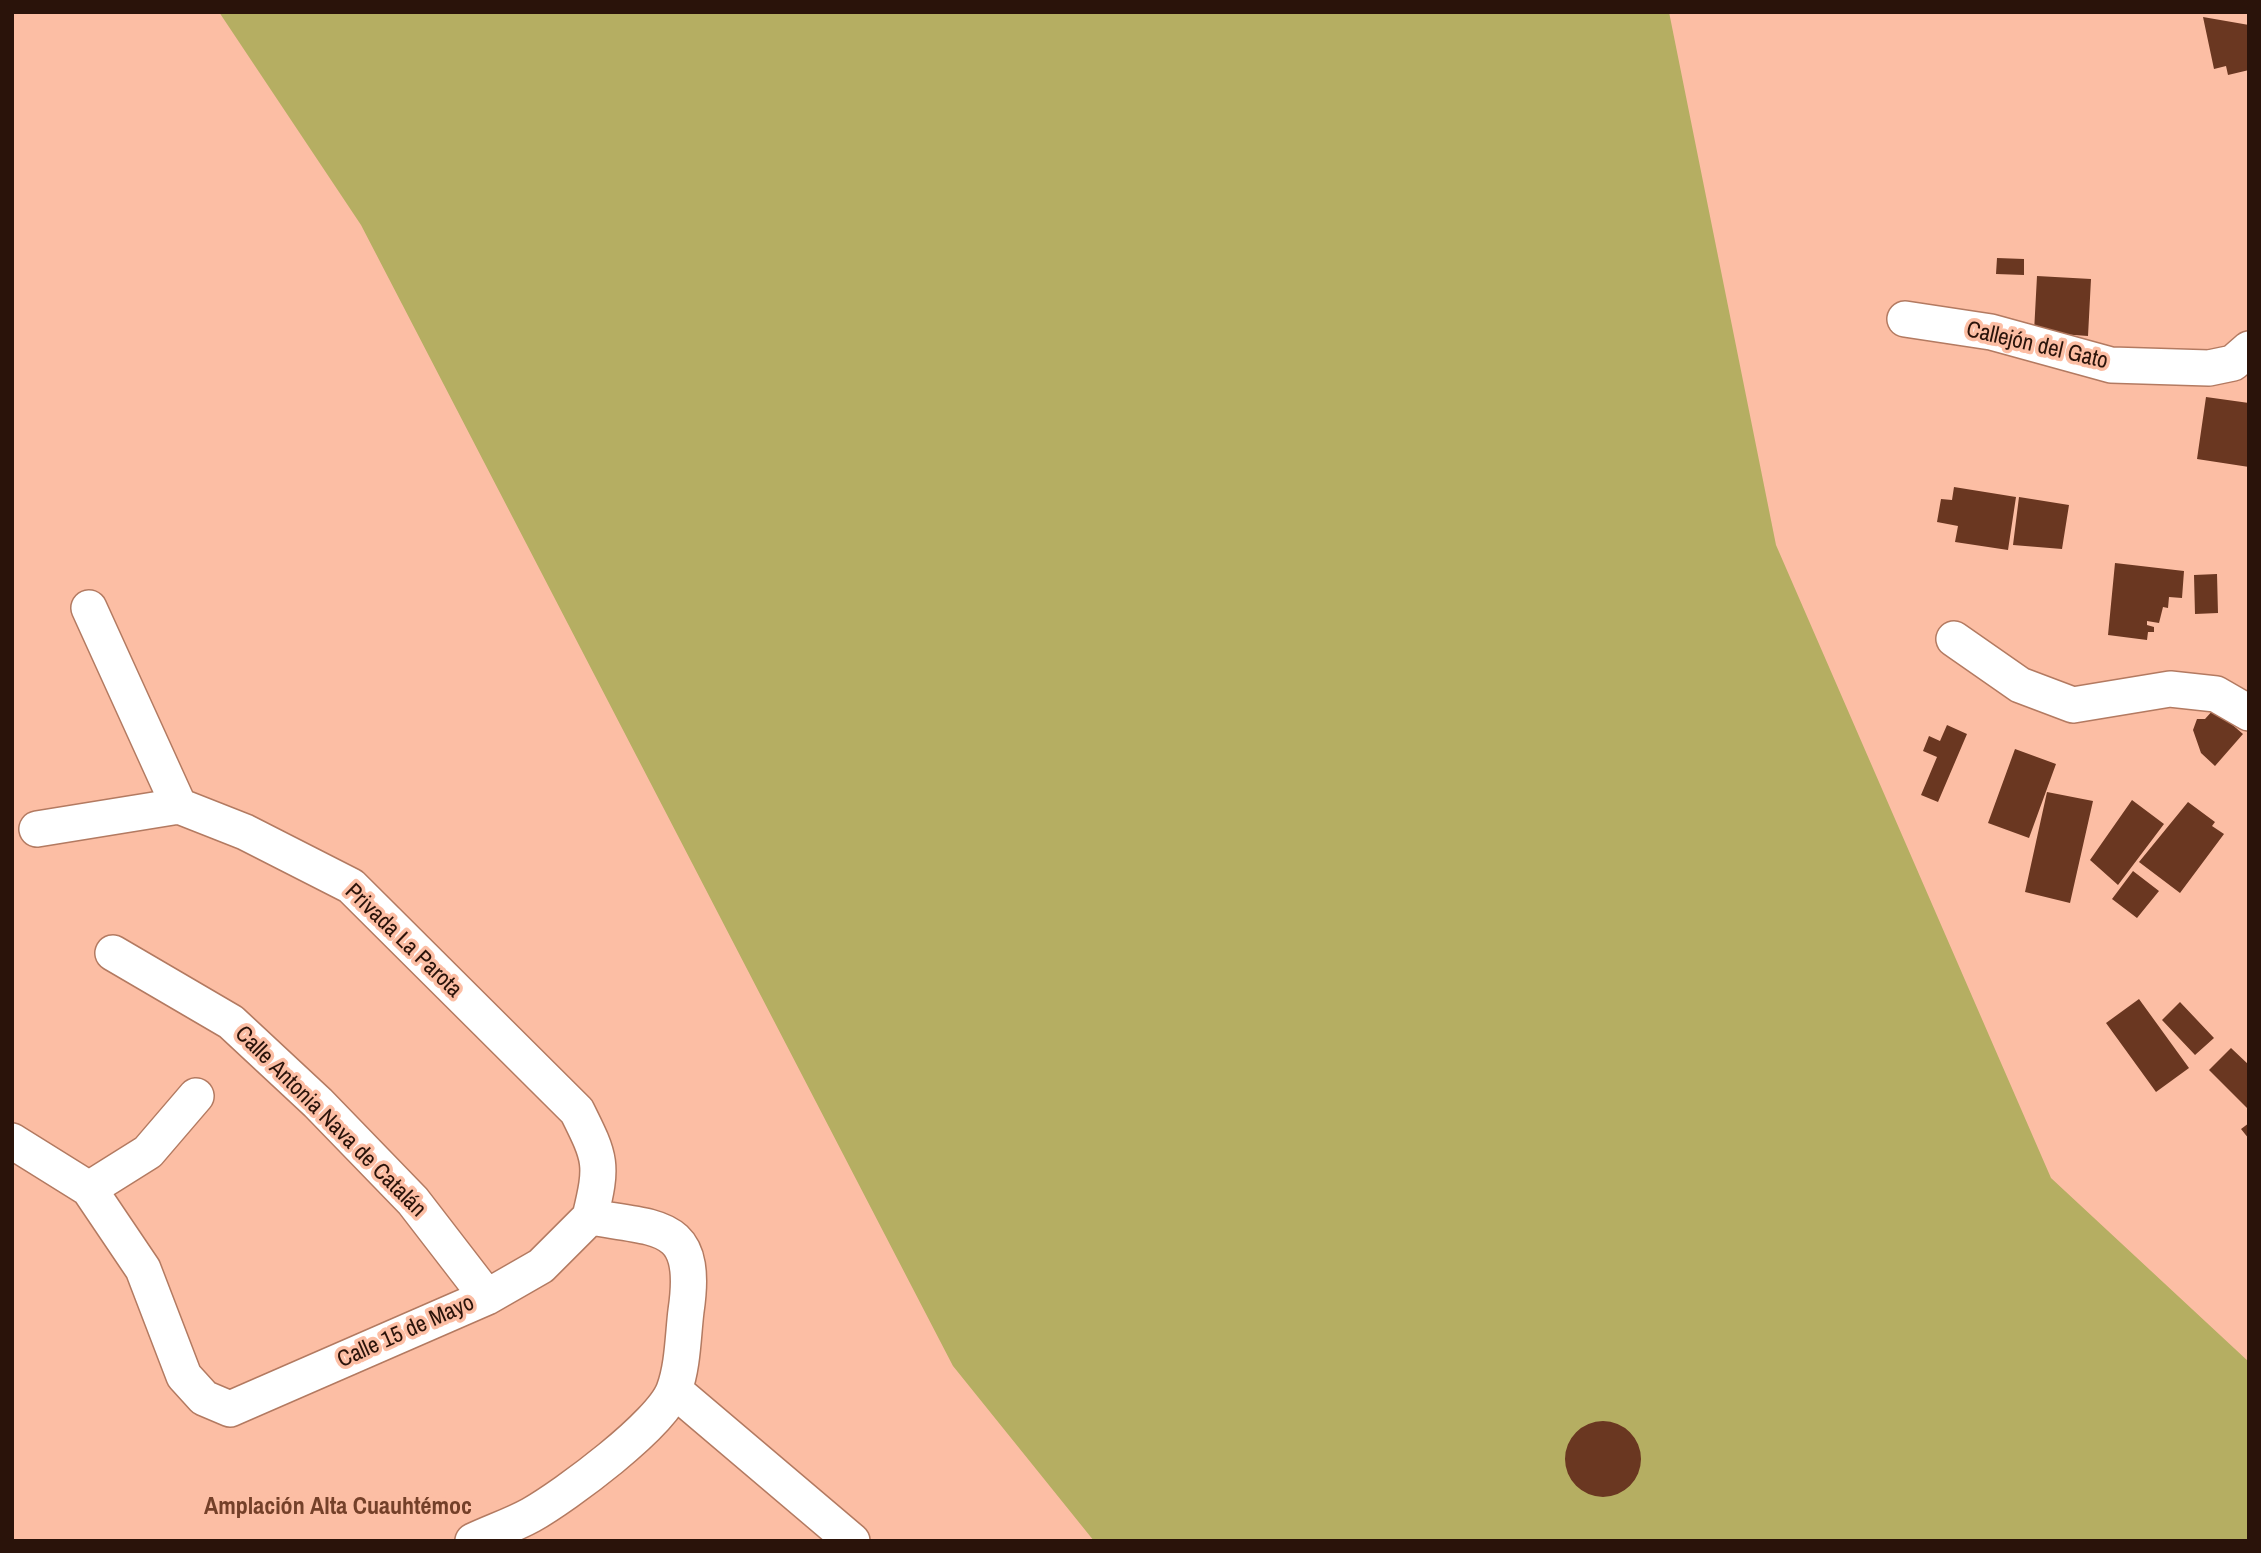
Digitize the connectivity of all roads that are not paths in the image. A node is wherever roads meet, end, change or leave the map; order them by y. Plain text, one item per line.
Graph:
1 (1905, 319) dead end
2 (2249, 349) edge
3 (89, 608) dead end
4 (1954, 639) dead end
5 (2249, 713) edge
6 (179, 806) junction
7 (37, 829) dead end
8 (113, 953) dead end
9 (195, 1096) dead end
10 (12, 1142) edge
11 (89, 1189) junction
12 (590, 1217) junction
13 (487, 1297) junction
14 (674, 1390) junction
15 (473, 1541) edge
16 (852, 1541) edge

1 - 2 street, Callejón del Gato
3 - 6 street
4 - 5 street
6 - 7 street
6 - 12 street, Privada La Parota
8 - 13 street, Calle Antonia Nava de Catalán
9 - 11 street
10 - 11 street
11 - 13 street, Calle 15 de Mayo
12 - 13 street, Calle 15 de Mayo
12 - 14 street
14 - 15 street
14 - 16 street

